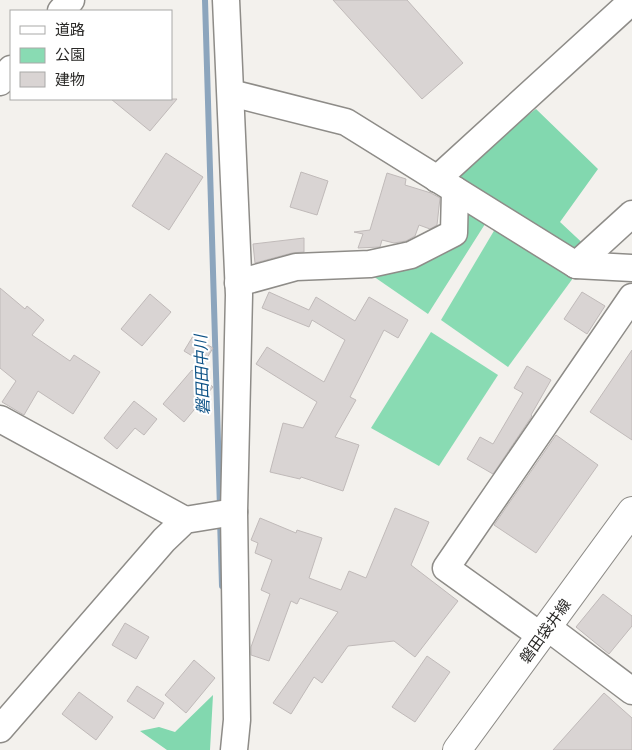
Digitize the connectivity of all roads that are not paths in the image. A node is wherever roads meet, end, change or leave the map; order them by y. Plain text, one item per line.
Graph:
1 (71, 0) edge
2 (226, 0) edge
3 (632, 1) edge
4 (62, 10) edge
5 (10, 70) edge
6 (0, 82) edge
7 (231, 93) junction
8 (446, 184) junction
9 (632, 214) edge
10 (576, 265) junction
11 (632, 268) edge
12 (238, 283) junction
13 (632, 297) edge
14 (0, 420) edge
15 (632, 511) edge
16 (234, 512) junction
17 (185, 520) junction
18 (544, 631) junction
19 (632, 691) edge
20 (0, 729) edge
21 (234, 750) edge
22 (457, 750) edge

1 - 4 street
2 - 7 street
3 - 8 street
5 - 6 street
7 - 8 street
7 - 12 street
8 - 10 street
8 - 12 street
9 - 10 street
10 - 11 street
12 - 16 street
13 - 18 street
14 - 17 street
15 - 18 main road, 磐田袋井線
16 - 17 street
16 - 21 street
17 - 20 street
18 - 19 street
18 - 22 main road, 磐田袋井線

